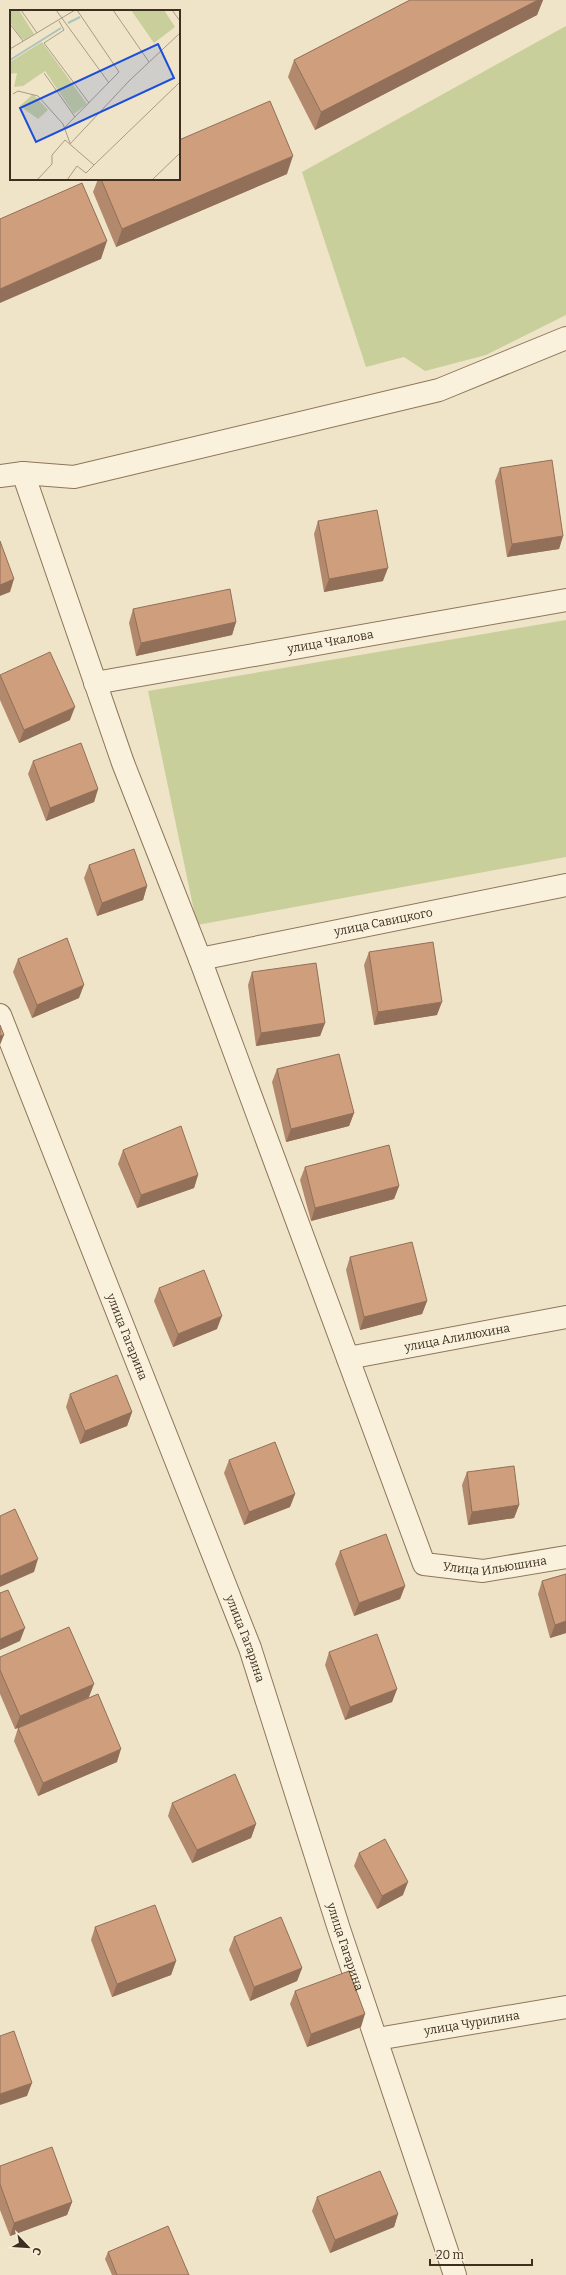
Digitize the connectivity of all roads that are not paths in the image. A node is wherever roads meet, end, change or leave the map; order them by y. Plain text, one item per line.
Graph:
1 (566, 338) edge
2 (23, 473) junction
3 (0, 476) edge
4 (566, 600) edge
5 (95, 684) junction
6 (566, 885) edge
7 (200, 959) junction
8 (0, 1015) edge
9 (566, 1317) edge
10 (348, 1358) junction
11 (566, 1557) edge
12 (566, 2007) edge
13 (377, 2039) junction
14 (455, 2275) edge

1 - 2 street
2 - 3 street
2 - 5 street
4 - 5 street, улица Чкалова
5 - 7 street
6 - 7 street, улица Савицкого
7 - 10 street
8 - 13 street, улица Гагарина
9 - 10 street, улица Алилюхина
10 - 11 street, Улица Ильюшина
12 - 13 street, улица Чурилина
13 - 14 street, улица Гагарина

